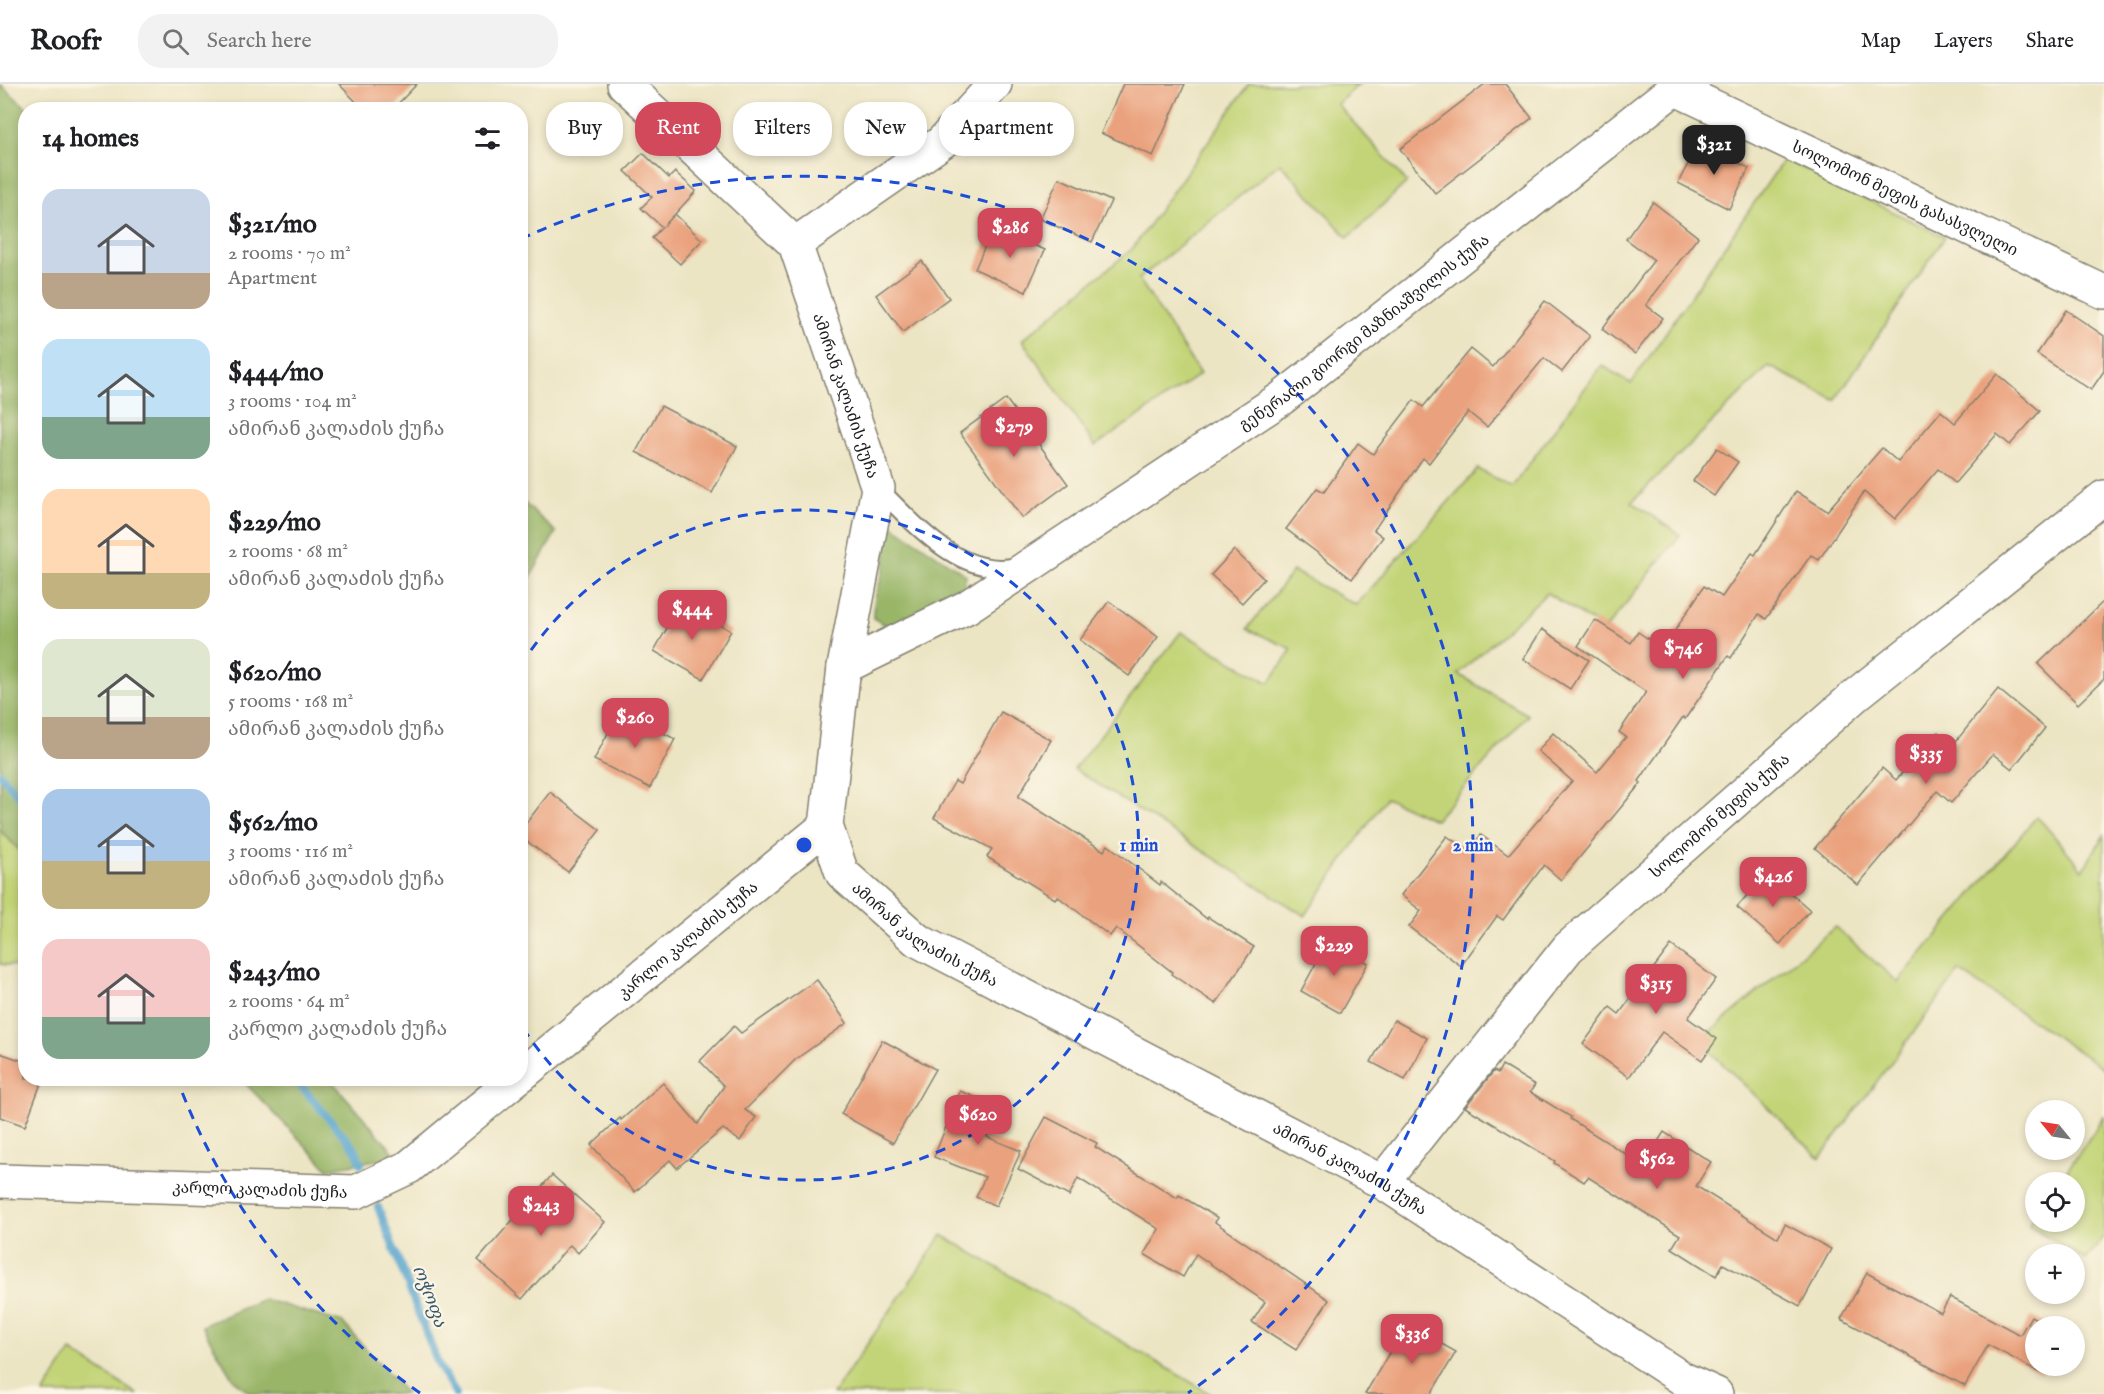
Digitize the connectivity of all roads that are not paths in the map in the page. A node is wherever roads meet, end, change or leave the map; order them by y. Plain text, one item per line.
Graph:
1 (624, 84) edge
2 (995, 84) edge
3 (1677, 86) edge
4 (795, 244) junction
5 (2104, 292) edge
6 (878, 488) junction
7 (2104, 497) edge
8 (1034, 562) junction
9 (844, 667) junction
10 (826, 826) junction
11 (528, 1070) edge
12 (508, 1086) edge
13 (0, 1181) edge
14 (1382, 1182) junction
15 (1678, 1386) edge
16 (1716, 1394) edge

1 - 4 street, ამირან კალაძის ქუჩა
2 - 4 street
3 - 5 street, სოლომონ მეფის გასასვლელი
3 - 8 street, გენერალი გიორგი მაზნიაშვილის ქუჩა
4 - 6 street, ამირან კალაძის ქუჩა
6 - 8 lane, გენერალი გიორგი მაზნიაშვილის ქუჩა
6 - 9 street, ამირან კალაძის ქუჩა
7 - 14 street, სოლომონ მეფის ქუჩა
8 - 9 street, გენერალი გიორგი მაზნიაშვილის ქუჩა
9 - 10 street, ამირან კალაძის ქუჩა
10 - 11 street, კარლო კალაძის ქუჩა
10 - 14 street, ამირან კალაძის ქუჩა
12 - 13 street, კარლო კალაძის ქუჩა
14 - 15 street, ამირან კალაძის ქუჩა
15 - 16 street, ამირან კალაძის ქუჩა

